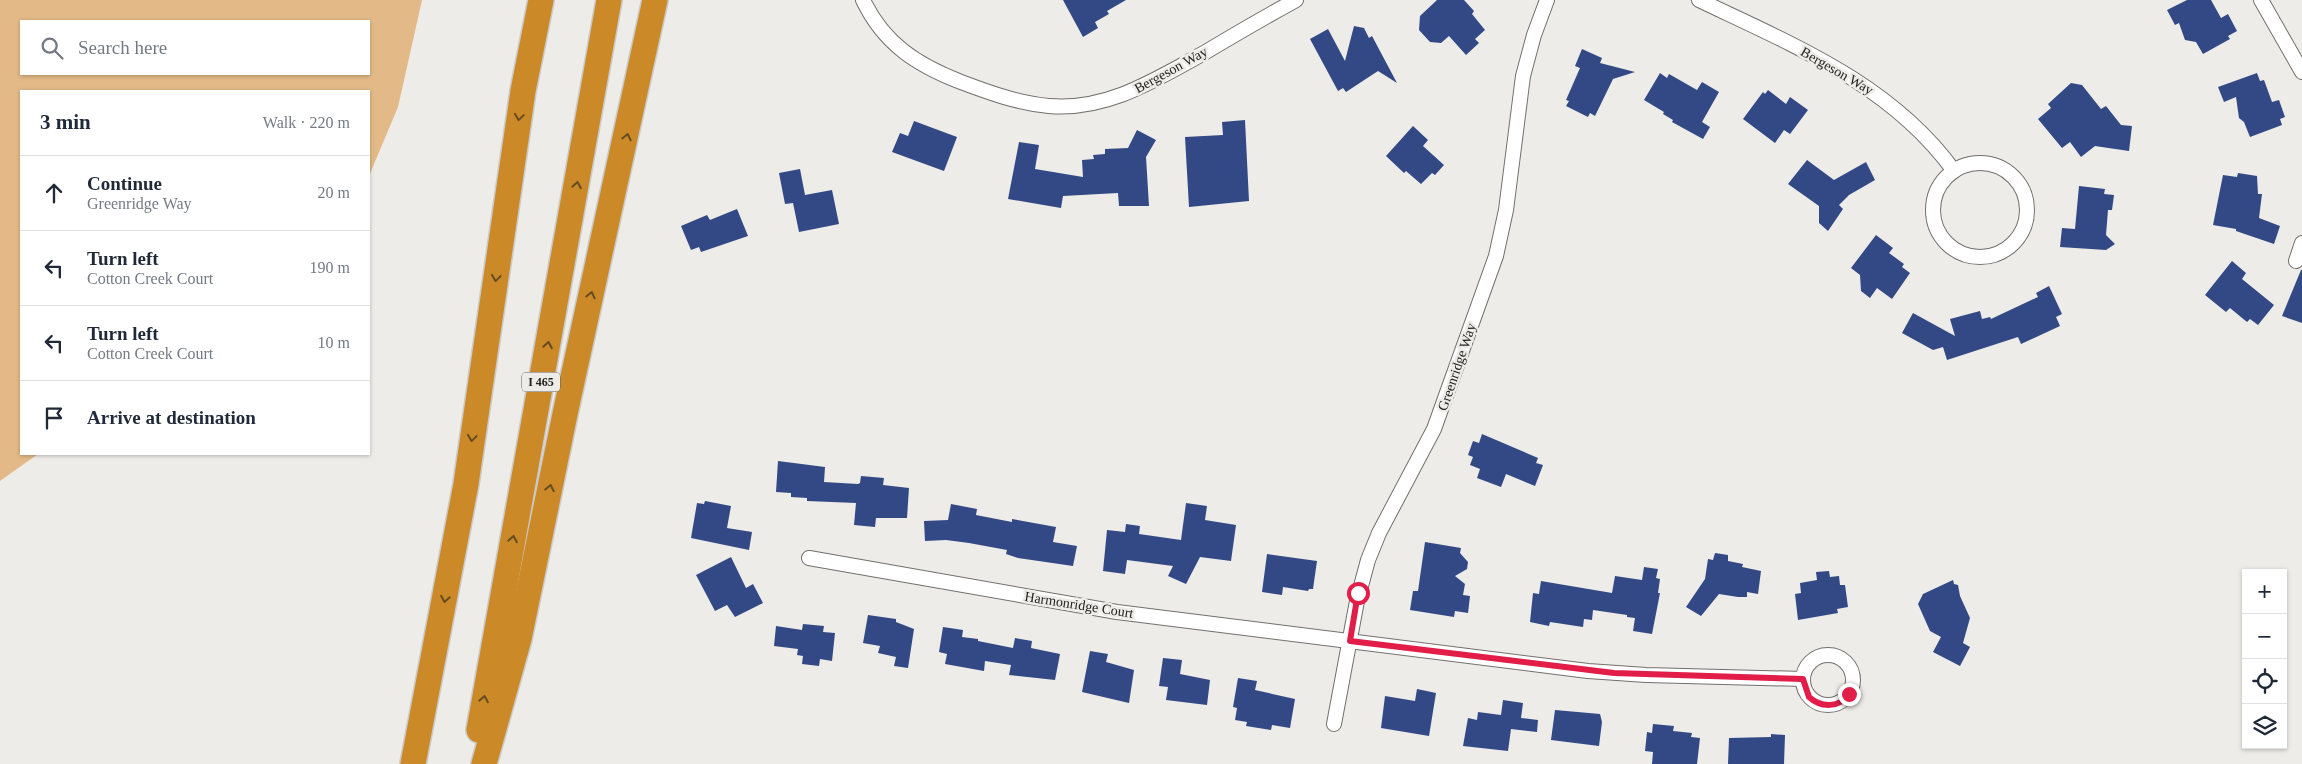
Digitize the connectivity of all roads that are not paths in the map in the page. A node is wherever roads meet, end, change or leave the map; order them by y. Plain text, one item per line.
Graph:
1 (535, 0) edge
2 (541, 0) edge
3 (609, 0) edge
4 (655, 0) edge
5 (863, 0) edge
6 (1296, 0) edge
7 (1547, 0) edge
8 (1699, 0) edge
9 (2261, 0) edge
10 (2302, 72) edge
11 (523, 91) junction
12 (1954, 171) junction
13 (2302, 243) edge
14 (2296, 261) dead end
15 (808, 558) dead end
16 (1350, 641) junction
17 (1803, 679) dead end
18 (1334, 724) dead end
19 (413, 764) edge
20 (472, 764) edge
21 (484, 764) edge

1 - 11 highway
2 - 11 highway
20 -> 3 highway, I 465
21 -> 4 highway
5 - 6 street, Bergeson Way
7 - 16 street, Greenridge Way
8 - 12 street, Bergeson Way
9 - 10 street
11 -> 19 highway
12 - 12 street
13 - 14 street
15 - 16 street, Harmonridge Court
16 - 17 street, Harmonridge Court
16 - 18 street, Greenridge Way

